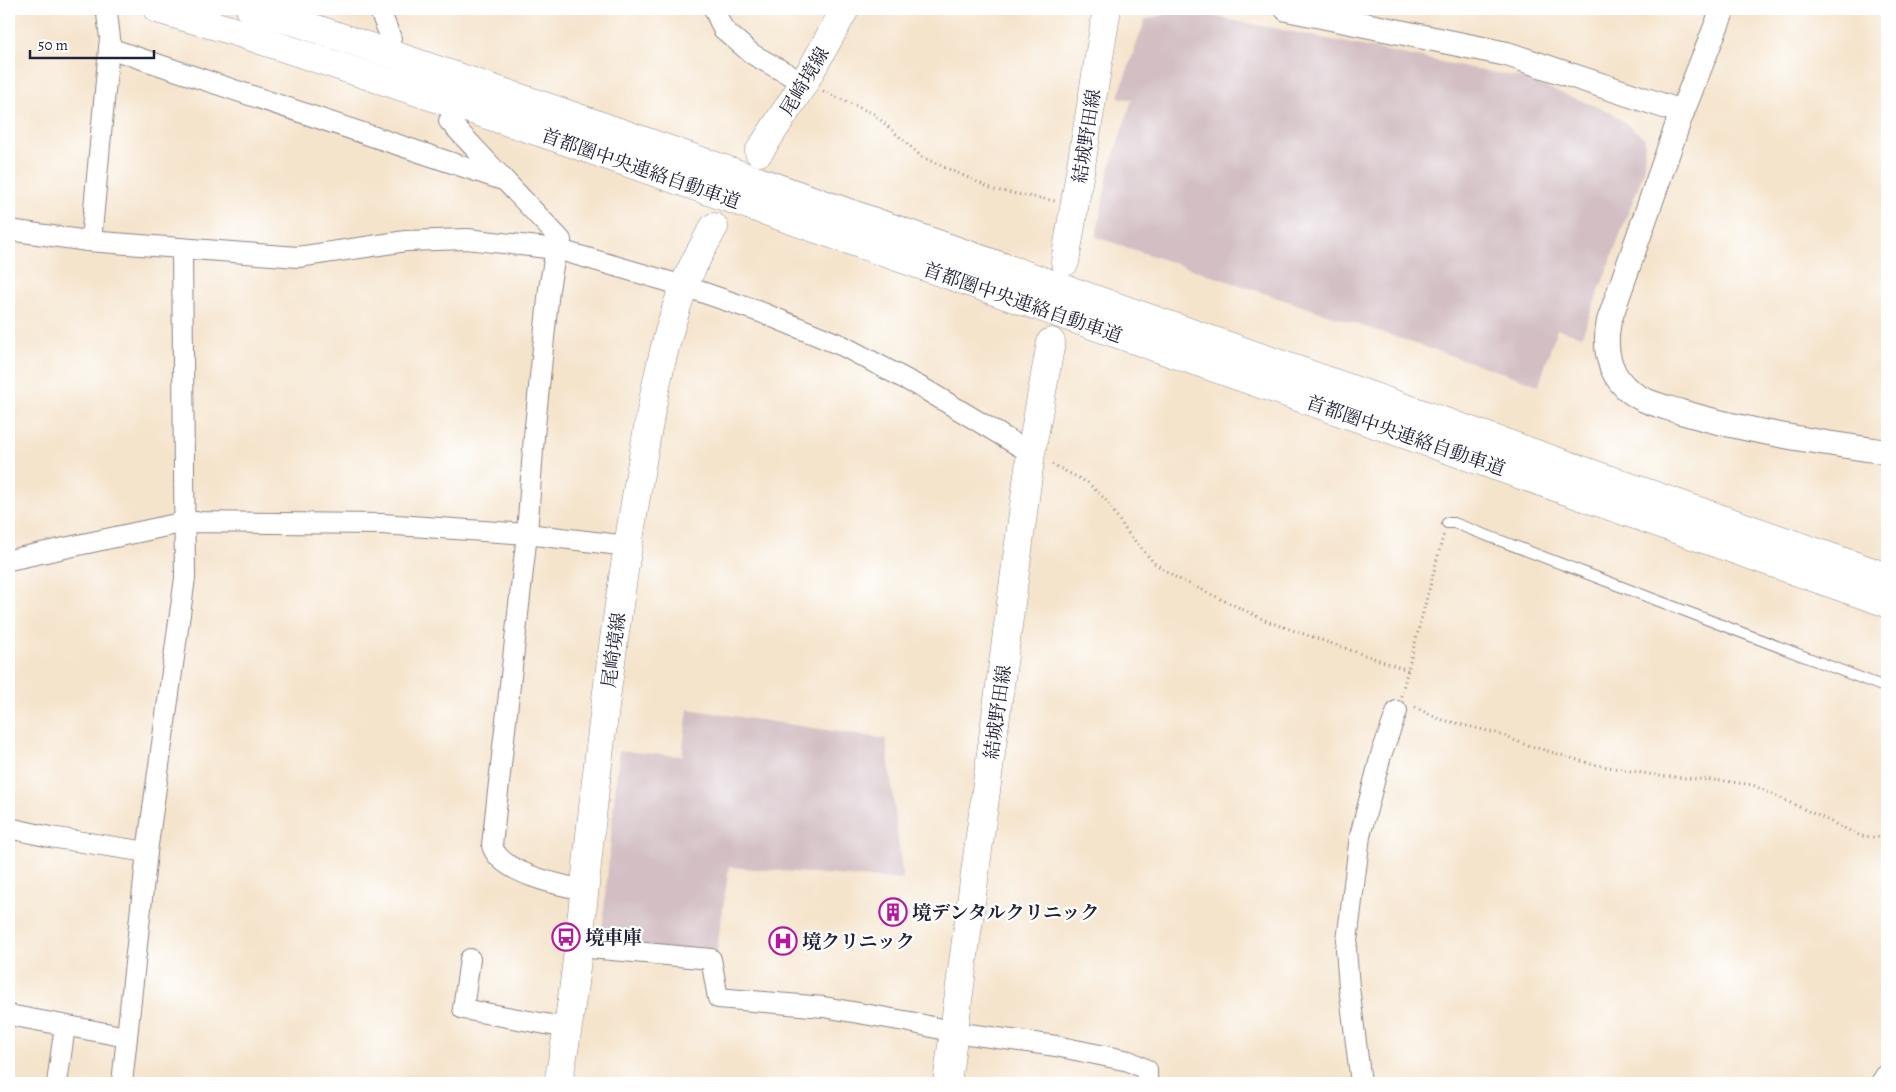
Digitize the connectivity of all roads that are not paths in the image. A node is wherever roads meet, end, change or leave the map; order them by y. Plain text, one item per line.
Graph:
1 (157, 9) edge
2 (250, 9) edge
3 (379, 9) edge
4 (714, 9) edge
5 (846, 9) edge
6 (1107, 9) edge
7 (1286, 9) edge
8 (1723, 9) edge
9 (108, 14) dead end
10 (392, 38) dead end
11 (109, 48) junction
12 (804, 83) junction
13 (1682, 112) junction
14 (449, 121) dead end
15 (759, 152) dead end
16 (505, 181) junction
17 (714, 227) dead end
18 (9, 230) edge
19 (88, 241) junction
20 (182, 249) junction
21 (556, 249) junction
22 (1065, 262) dead end
23 (684, 286) junction
24 (1051, 342) dead end
25 (1887, 452) edge
26 (1031, 453) junction
27 (1641, 490) junction
28 (185, 522) junction
29 (1447, 523) road end
30 (527, 534) junction
31 (628, 546) junction
32 (1887, 557) edge
33 (9, 560) edge
34 (1814, 577) junction
35 (1887, 577) edge
36 (1887, 603) edge
37 (1887, 622) edge
38 (1887, 688) edge
39 (1402, 708) road end
40 (9, 828) edge
41 (147, 852) junction
42 (584, 890) junction
43 (579, 947) junction
44 (470, 959) dead end
45 (9, 1015) edge
46 (65, 1026) junction
47 (568, 1028) junction
48 (954, 1032) junction
49 (127, 1037) junction
50 (1887, 1077) edge
51 (57, 1083) edge
52 (122, 1083) edge
53 (558, 1083) edge
54 (947, 1083) edge
55 (1147, 1083) edge
56 (1361, 1083) edge
57 (1883, 1083) edge

1 - 34 main road, 首都圏中央連絡自動車道
2 - 27 main road, 首都圏中央連絡自動車道
3 - 10 street
4 - 12 street
5 - 12 main road, 尾崎境線
6 - 22 main road, 結城野田線
7 - 13 street
8 - 13 street
9 - 11 street
11 - 16 street
11 - 19 street
12 - 15 main road, 尾崎境線
13 - 25 street
14 - 16 street
16 - 21 street
17 - 23 main road, 尾崎境線
18 - 19 street
19 - 20 street
20 - 21 street
20 - 28 street
21 - 23 street
21 - 30 street
23 - 26 street
23 - 31 main road, 尾崎境線
24 - 26 main road, 結城野田線
26 - 48 main road, 結城野田線
27 - 32 main road
27 - 35 main road, 首都圏中央連絡自動車道
28 - 30 street
28 - 33 street
28 - 41 street
29 - 38 lane
30 - 31 street
30 - 42 street
31 - 42 main road, 尾崎境線
34 - 36 main road, 首都圏中央連絡自動車道
34 - 37 main road
39 - 56 street
40 - 41 street
41 - 49 street
42 - 43 main road, 尾崎境線
43 - 47 main road, 尾崎境線
43 - 48 street
44 - 47 street
45 - 46 street
46 - 49 street
46 - 51 street
47 - 53 main road, 尾崎境線
48 - 54 main road, 結城野田線
48 - 55 street
49 - 52 street
50 - 57 street

